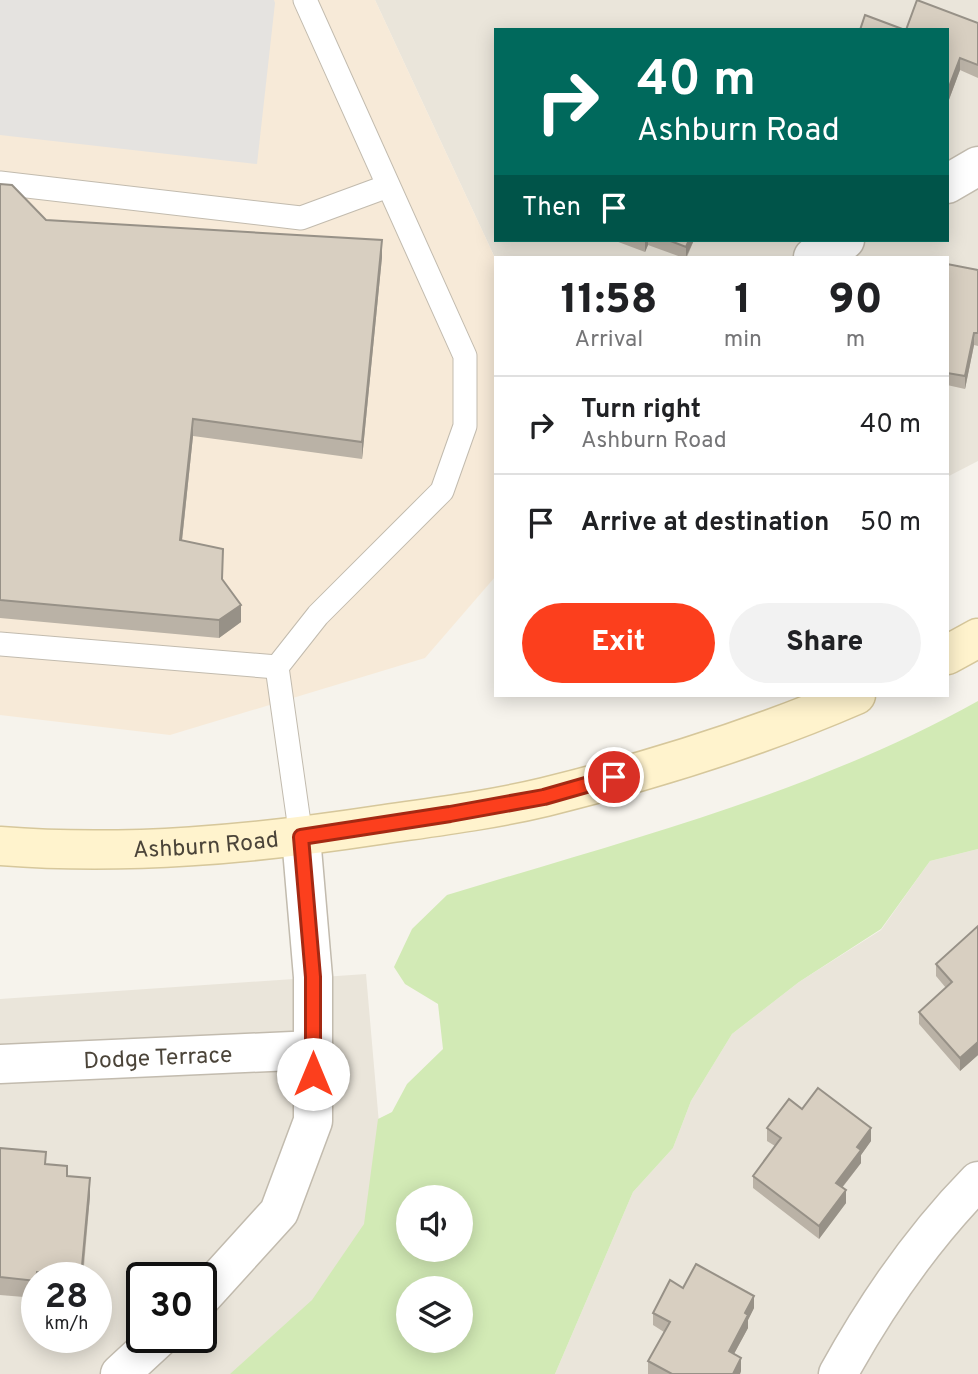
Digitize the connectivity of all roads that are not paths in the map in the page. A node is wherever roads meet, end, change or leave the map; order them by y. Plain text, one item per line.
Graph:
1 (305, 0) edge
2 (978, 166) edge
3 (0, 183) edge
4 (949, 183) edge
5 (388, 186) junction
6 (841, 242) edge
7 (815, 256) edge
8 (978, 638) edge
9 (0, 644) edge
10 (949, 654) edge
11 (277, 667) junction
12 (851, 697) edge
13 (301, 837) junction
14 (0, 846) edge
15 (314, 1050) junction
16 (0, 1064) edge
17 (978, 1181) edge
18 (217, 1280) edge
19 (143, 1353) edge
20 (120, 1374) edge
21 (838, 1374) edge

1 - 5 lane
2 - 4 street
3 - 5 lane
5 - 11 lane
6 - 7 street
8 - 10 main road
9 - 11 lane
11 - 13 lane
12 - 13 main road, Ashburn Road
13 - 14 main road, Ashburn Road
13 - 15 street
15 - 16 street, Dodge Terrace
15 - 18 street
17 - 21 street
19 - 20 street

